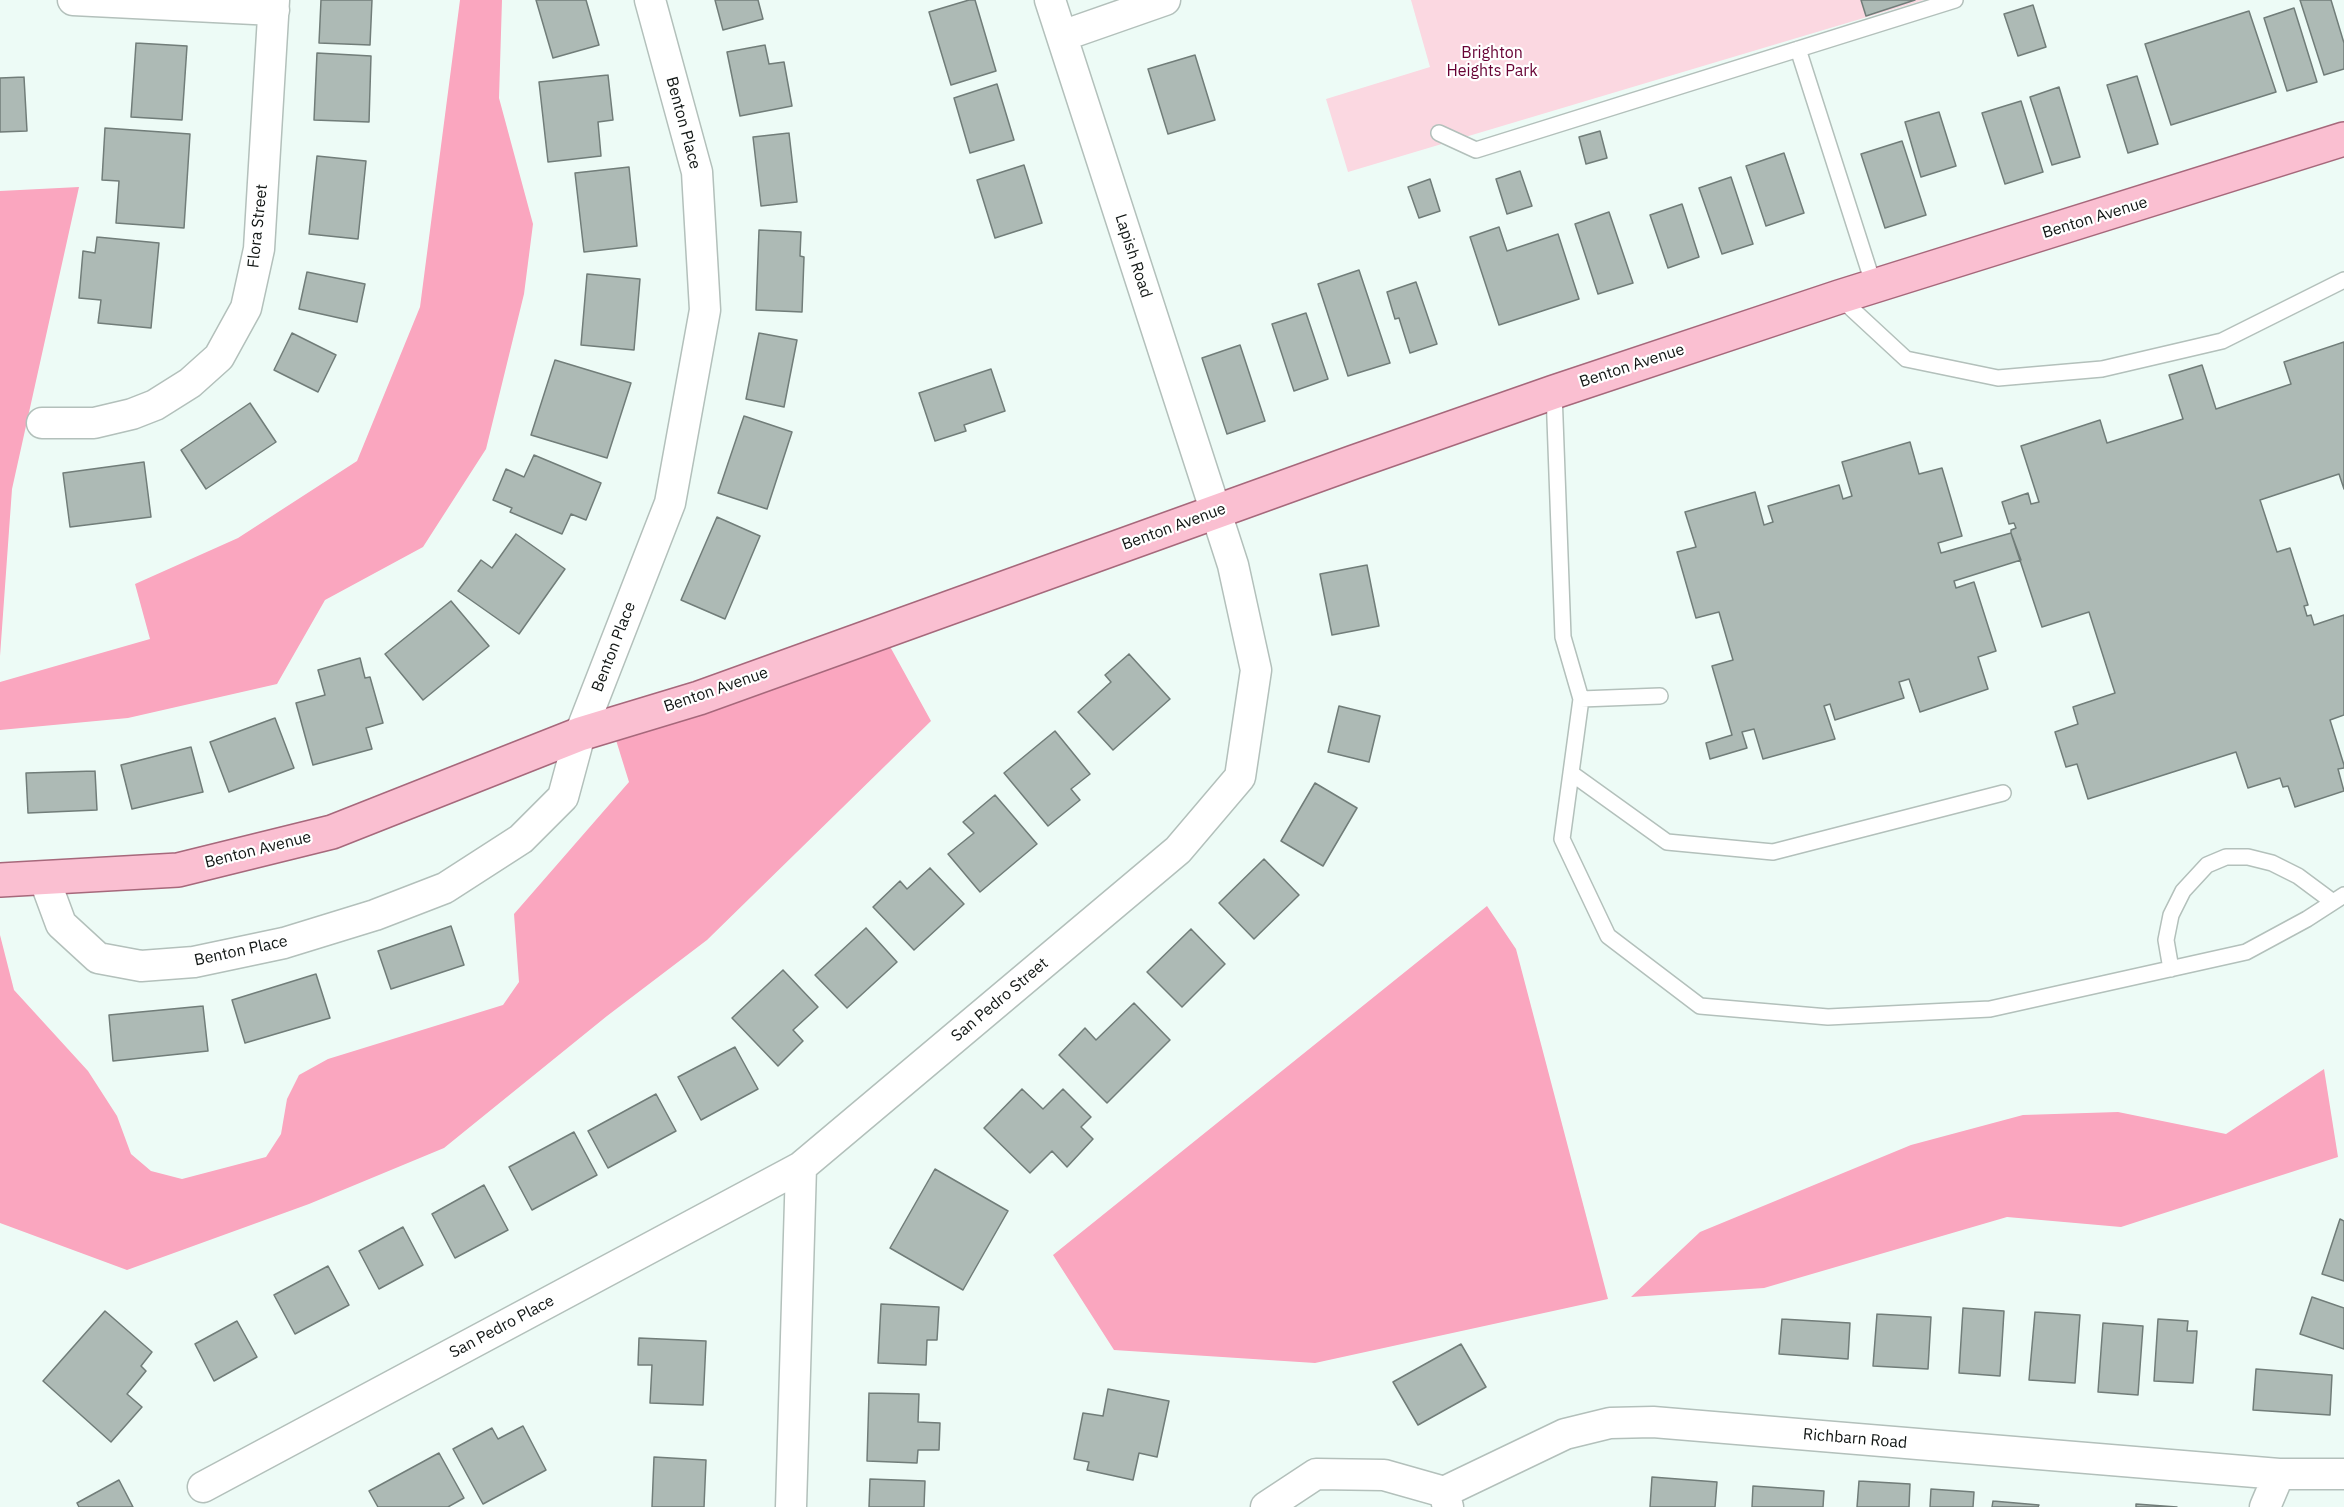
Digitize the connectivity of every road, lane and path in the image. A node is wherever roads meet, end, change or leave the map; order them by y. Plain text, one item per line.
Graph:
1 (73, 0) edge
2 (650, 0) edge
3 (1050, 0) edge
4 (1165, 0) edge
5 (1955, 0) edge
6 (274, 5) edge
7 (1062, 36) junction
8 (1798, 49) junction
9 (1439, 132) dead end
10 (2344, 139) edge
11 (2344, 280) edge
12 (1874, 286) junction
13 (1839, 297) junction
14 (1554, 392) junction
15 (42, 423) dead end
16 (1215, 512) junction
17 (1660, 696) dead end
18 (1581, 699) junction
19 (580, 734) junction
20 (1571, 773) junction
21 (2003, 793) dead end
22 (44, 878) junction
23 (0, 880) edge
24 (2339, 898) edge
25 (2170, 969) junction
26 (801, 1167) junction
27 (2279, 1474) junction
28 (2344, 1474) edge
29 (203, 1487) dead end
30 (1446, 1500) edge
31 (791, 1507) edge
32 (1266, 1507) edge
33 (2265, 1507) edge

1 - 6 street
2 - 19 street, Benton Place
3 - 7 street, Lapish Road
4 - 7 street
5 - 8 lane
6 - 15 street, Flora Street
7 - 16 street, Lapish Road
8 - 9 lane
8 - 12 lane
10 - 12 main road, Benton Avenue
11 - 13 lane
12 - 13 main road, Benton Avenue
13 - 14 main road, Benton Avenue
14 - 16 main road, Benton Avenue
14 - 18 lane
16 - 19 main road, Benton Avenue
16 - 26 street, San Pedro Street
17 - 18 lane
18 - 20 lane
19 - 22 main road, Benton Avenue
19 - 22 street, Benton Place
20 - 21 lane
20 - 25 lane
22 - 23 main road, Benton Avenue
24 - 25 lane
24 - 25 lane
26 - 29 street, San Pedro Place
26 - 31 street
27 - 28 street, Richbarn Road
27 - 30 street, Richbarn Road
27 - 33 street
30 - 32 street

